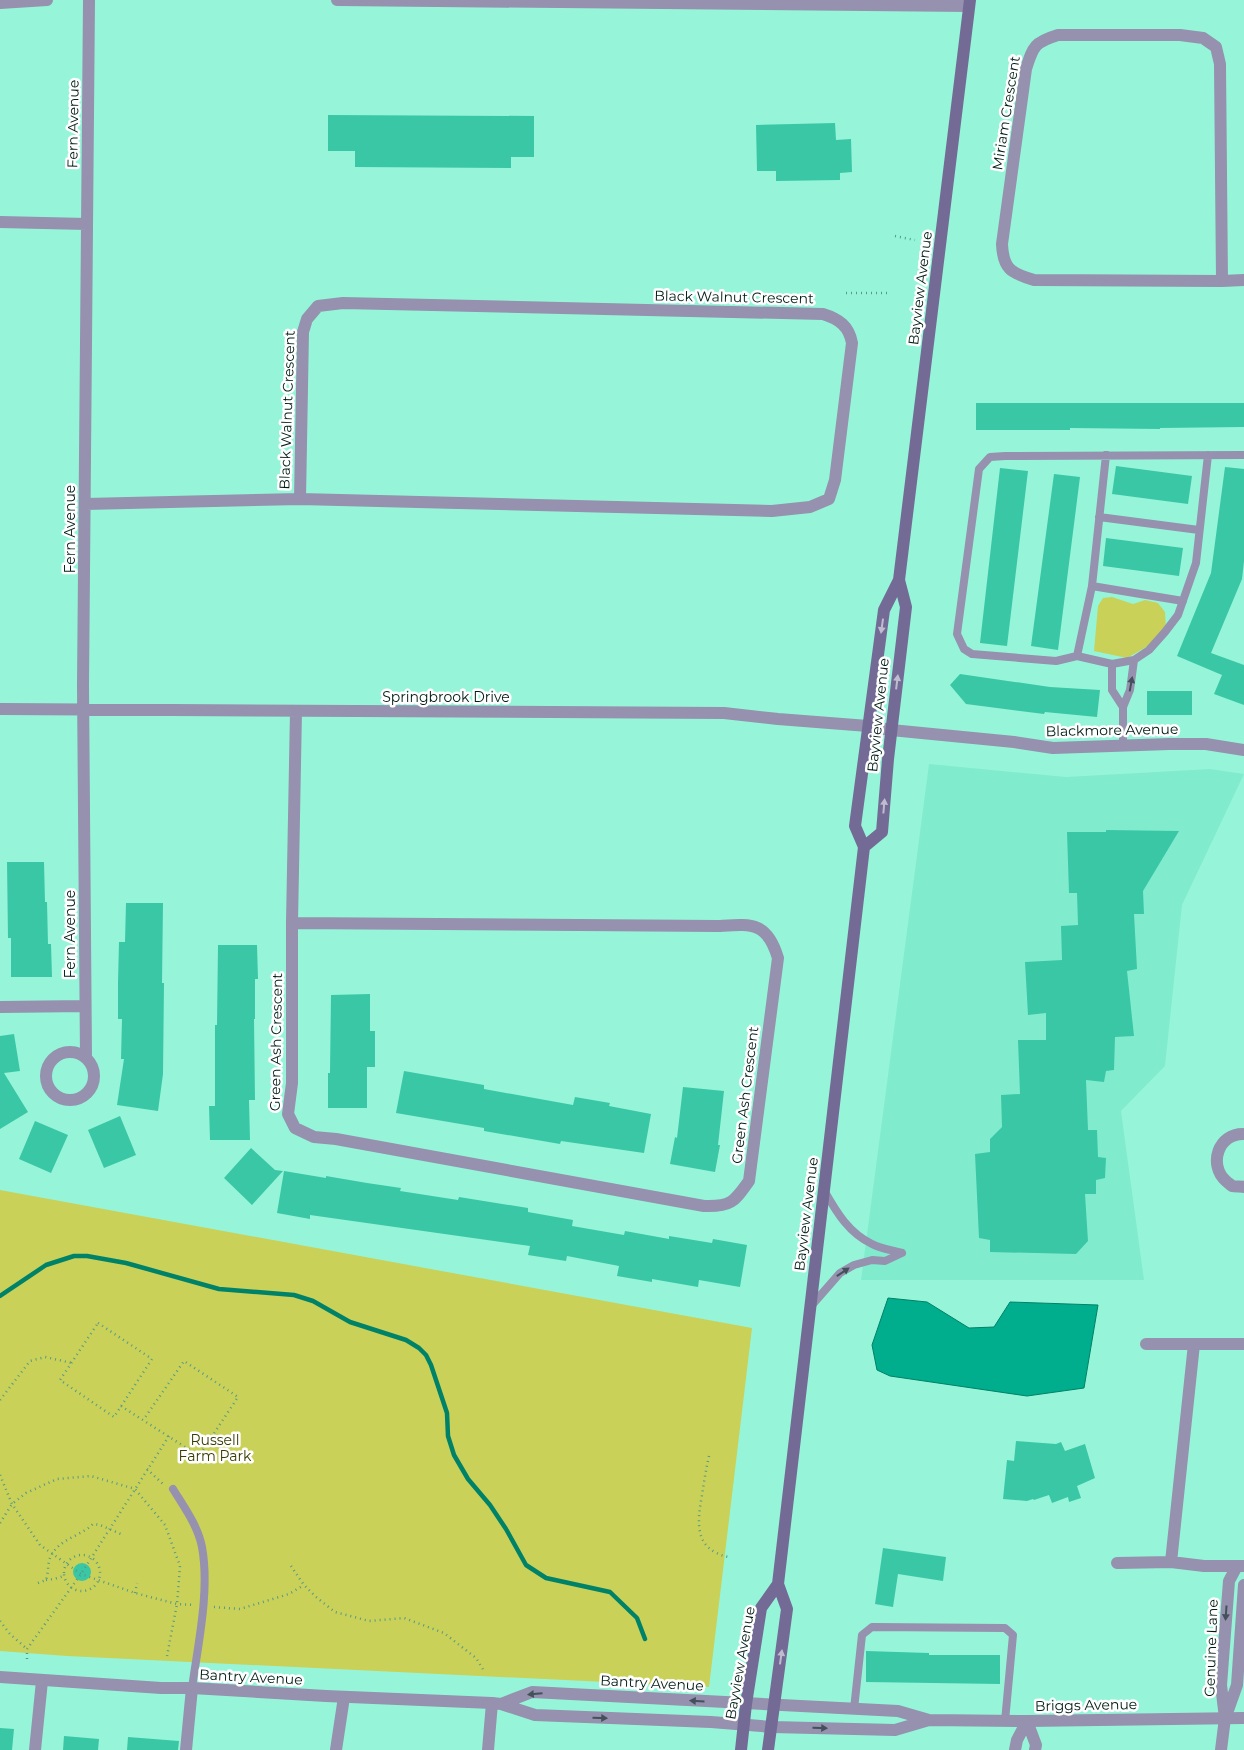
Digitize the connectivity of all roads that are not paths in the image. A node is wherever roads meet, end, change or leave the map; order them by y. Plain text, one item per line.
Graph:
1 (46, 0) edge
2 (89, 0) edge
3 (337, 0) edge
4 (0, 3) edge
5 (970, 3) edge
6 (0, 222) edge
7 (87, 224) junction
8 (1244, 280) edge
9 (1222, 281) junction
10 (1208, 455) junction
11 (1244, 455) edge
12 (1106, 456) junction
13 (300, 499) junction
14 (85, 504) junction
15 (1099, 517) junction
16 (1200, 530) junction
17 (899, 580) junction
18 (1092, 586) junction
19 (1183, 601) junction
20 (1077, 656) junction
21 (1134, 660) junction
22 (1112, 664) junction
23 (1123, 707) junction
24 (0, 709) edge
25 (83, 710) junction
26 (296, 711) junction
27 (868, 726) junction
28 (892, 730) junction
29 (1123, 745) junction
30 (1244, 750) edge
31 (864, 847) junction
32 (292, 924) junction
33 (85, 1006) junction
34 (0, 1007) edge
35 (86, 1058) dead end
36 (1244, 1134) edge
37 (1244, 1187) edge
38 (824, 1191) junction
39 (810, 1307) junction
40 (1146, 1344) dead end
41 (1194, 1344) junction
42 (1244, 1344) edge
43 (170, 1488) road end
44 (1171, 1562) junction
45 (1117, 1564) dead end
46 (1240, 1566) edge
47 (778, 1584) junction
48 (1244, 1584) edge
49 (0, 1677) edge
50 (42, 1681) junction
51 (192, 1688) junction
52 (344, 1697) junction
53 (496, 1704) junction
54 (746, 1704) junction
55 (774, 1705) junction
56 (854, 1709) junction
57 (1225, 1718) junction
58 (1244, 1718) edge
59 (929, 1720) junction
60 (1005, 1721) junction
61 (1027, 1721) junction
62 (744, 1725) junction
63 (772, 1727) junction
64 (35, 1750) edge
65 (186, 1750) edge
66 (336, 1750) edge
67 (488, 1750) edge
68 (742, 1750) edge
69 (768, 1750) edge
70 (1015, 1750) edge
71 (1035, 1750) edge
72 (1222, 1750) edge

1 - 4 street
2 - 7 street, Fern Avenue
3 - 5 street
5 - 17 main road, Bayview Avenue
6 - 7 street
7 - 14 street, Fern Avenue
8 - 9 street, Miriam Crescent
9 - 9 street, Miriam Crescent
10 - 11 lane
10 - 12 lane
10 - 16 lane
12 - 15 lane
12 - 20 lane
13 - 13 street, Black Walnut Crescent
13 - 14 street, Black Walnut Crescent
14 - 25 street, Fern Avenue
15 - 16 lane
15 - 18 lane
16 - 19 lane
17 -> 27 main road, Bayview Avenue
28 -> 17 main road, Bayview Avenue
18 - 19 lane
18 - 20 lane
19 - 21 lane
20 - 22 lane
21 - 22 lane
23 -> 21 lane
22 - 23 lane
23 - 29 lane
24 - 25 street, Springbrook Drive
25 - 26 street, Springbrook Drive
25 - 33 street, Fern Avenue
26 - 27 street, Springbrook Drive
26 - 32 street, Green Ash Crescent
27 - 28 street, Springbrook Drive
27 - 31 main road, Bayview Avenue
28 - 29 street, Blackmore Avenue
31 -> 28 main road, Bayview Avenue
29 - 30 street, Blackmore Avenue
31 - 38 main road, Bayview Avenue
32 - 32 street, Green Ash Crescent
33 - 34 street
33 - 35 street, Fern Avenue
36 - 37 street
38 - 39 main road, Bayview Avenue
39 -> 38 lane
39 - 47 main road, Bayview Avenue
40 - 41 street
41 - 42 street
41 - 44 street
43 - 51 lane
44 - 45 street
44 - 46 street
46 - 48 street, Genuine Lane
46 -> 57 street, Genuine Lane
47 - 54 main road, Bayview Avenue
55 -> 47 main road, Bayview Avenue
48 - 57 street, Genuine Lane
49 - 50 street, Bantry Avenue
50 - 51 street, Bantry Avenue
50 - 64 street
51 - 52 street, Bantry Avenue
51 - 65 street
52 - 53 street, Bantry Avenue
52 - 66 street
54 -> 53 street, Bantry Avenue
53 -> 62 street, Bantry Avenue
53 - 67 street
54 - 55 street, Bantry Avenue
54 - 62 main road, Bayview Avenue
55 - 56 street, Briggs Avenue
55 - 63 main road, Bayview Avenue
56 - 59 street, Briggs Avenue
56 - 60 lane
57 - 58 street, Briggs Avenue
57 - 61 street, Briggs Avenue
57 - 72 street
59 - 60 street, Briggs Avenue
63 -> 59 street, Briggs Avenue
60 - 61 street, Briggs Avenue
61 - 70 street
61 - 71 street
62 - 63 street, Bantry Avenue
62 - 68 main road, Bayview Avenue
63 - 69 main road, Bayview Avenue

